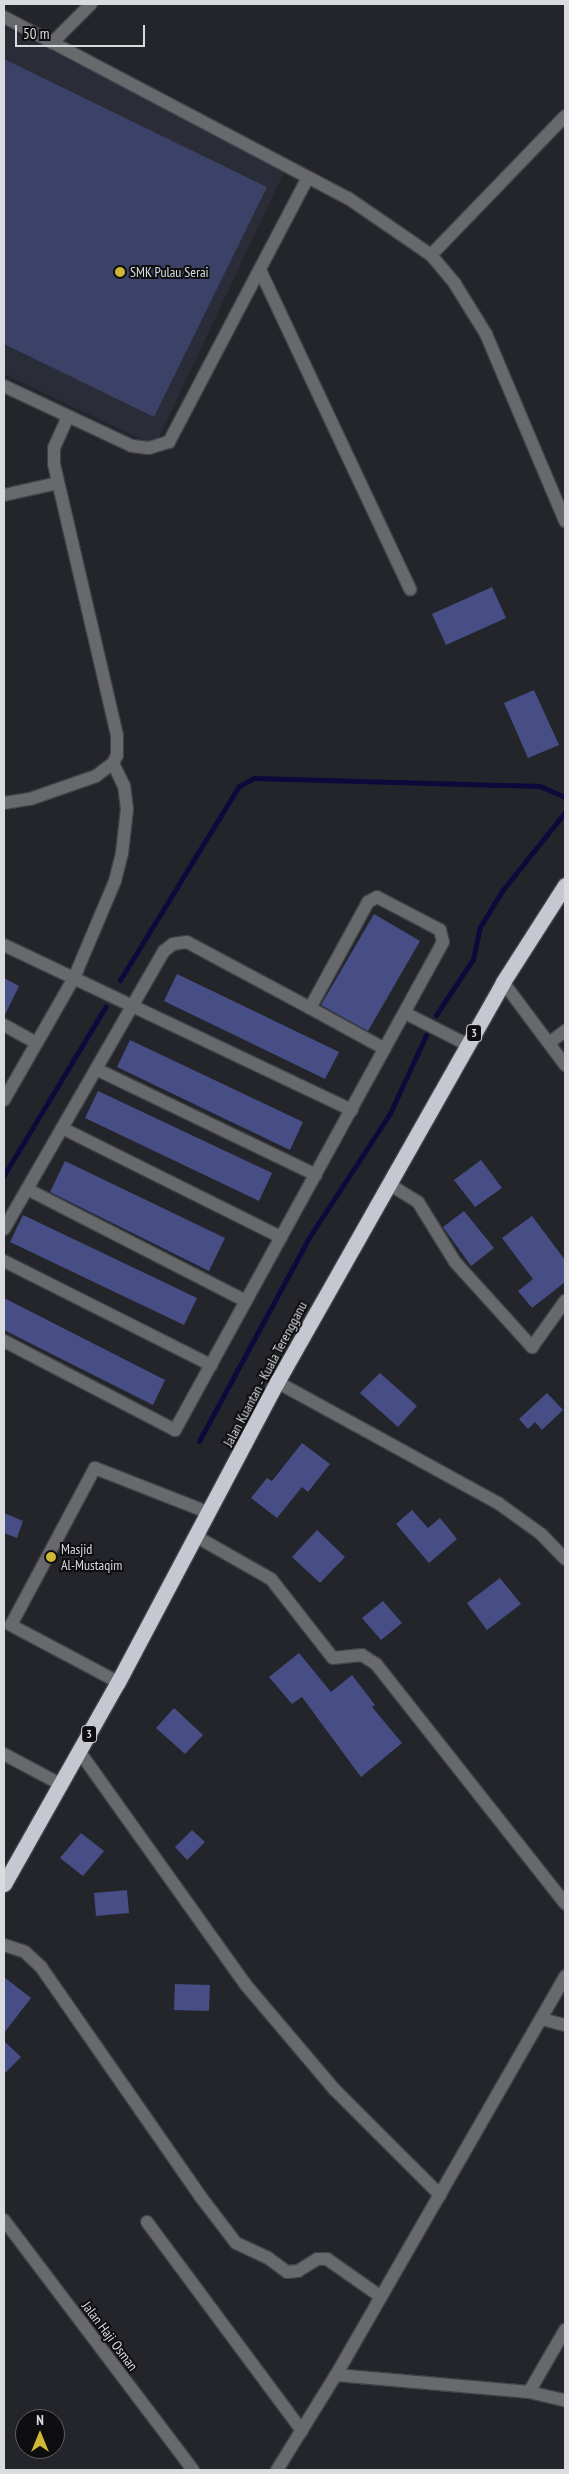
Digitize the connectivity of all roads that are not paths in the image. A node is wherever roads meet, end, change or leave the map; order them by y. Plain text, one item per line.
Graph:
1 (91, 4) edge
2 (4, 18) edge
3 (52, 42) junction
4 (565, 116) edge
5 (308, 177) junction
6 (431, 254) junction
7 (260, 270) junction
8 (4, 386) edge
9 (68, 417) junction
10 (58, 482) junction
11 (4, 495) edge
12 (565, 520) edge
13 (410, 589) dead end
14 (113, 763) junction
15 (4, 802) edge
16 (565, 885) edge
17 (4, 945) edge
18 (74, 978) junction
19 (503, 982) junction
20 (133, 1006) junction
21 (310, 1008) junction
22 (405, 1013) junction
23 (4, 1025) edge
24 (565, 1031) edge
25 (36, 1043) junction
26 (549, 1043) junction
27 (468, 1045) junction
28 (385, 1049) junction
29 (565, 1065) edge
30 (96, 1069) junction
31 (4, 1100) edge
32 (352, 1110) junction
33 (62, 1128) junction
34 (316, 1175) junction
35 (389, 1184) junction
36 (27, 1190) junction
37 (4, 1229) edge
38 (282, 1237) junction
39 (4, 1261) edge
40 (246, 1301) junction
41 (565, 1301) edge
42 (4, 1341) edge
43 (211, 1365) junction
44 (277, 1382) junction
45 (210, 1513) junction
46 (197, 1537) junction
47 (565, 1559) edge
48 (118, 1682) junction
49 (80, 1751) junction
50 (4, 1754) edge
51 (60, 1784) junction
52 (4, 1884) edge
53 (565, 1904) edge
54 (4, 1945) edge
55 (565, 1976) edge
56 (542, 2019) junction
57 (565, 2025) edge
58 (440, 2195) junction
59 (4, 2220) edge
60 (147, 2222) dead end
61 (381, 2298) junction
62 (565, 2330) edge
63 (336, 2375) junction
64 (529, 2392) junction
65 (565, 2400) edge
66 (302, 2431) junction
67 (193, 2470) edge
68 (277, 2470) edge

1 - 3 street
2 - 3 street
3 - 5 street
4 - 6 street
5 - 6 street
5 - 7 street
6 - 12 street
7 - 9 street
7 - 13 street
8 - 9 street
9 - 10 street
10 - 11 street
10 - 14 street
14 - 15 street
14 - 18 street
16 - 19 highway, Jalan Kuantan - Kuala Terengganu / 3
17 - 18 street
18 - 20 street
18 - 25 street
19 - 26 street
19 - 27 highway, Jalan Kuantan - Kuala Terengganu / 3
20 - 21 street
20 - 30 street
20 - 32 street
21 - 22 street
21 - 28 street
22 - 27 street
22 - 28 street
23 - 25 street
24 - 26 street
25 - 31 street
26 - 29 street
27 - 35 highway, Jalan Kuantan - Kuala Terengganu / 3
28 - 32 street
30 - 33 street
30 - 34 street
32 - 34 street
33 - 36 street
33 - 38 street
34 - 38 street
35 - 41 street
35 - 44 highway, Jalan Kuantan - Kuala Terengganu / 3
36 - 37 street
36 - 40 street
38 - 40 street
39 - 43 street
40 - 43 street
42 - 43 street
44 - 45 highway, Jalan Kuantan - Kuala Terengganu / 3
44 - 47 street
45 - 46 highway, Jalan Kuantan - Kuala Terengganu / 3
45 - 48 street
46 - 48 highway, Jalan Kuantan - Kuala Terengganu / 3
46 - 53 street
48 - 49 highway, Jalan Kuantan - Kuala Terengganu / 3
49 - 51 highway, Jalan Kuantan - Kuala Terengganu / 3
49 - 58 street
50 - 51 street
51 - 52 highway, Jalan Kuantan - Kuala Terengganu / 3
54 - 61 street
55 - 56 street
56 - 57 street
56 - 58 street
58 - 61 street
59 - 67 street, Jalan Haji Osman
60 - 66 street
61 - 63 street
62 - 64 street
63 - 64 street
63 - 66 street
64 - 65 street
66 - 68 street

